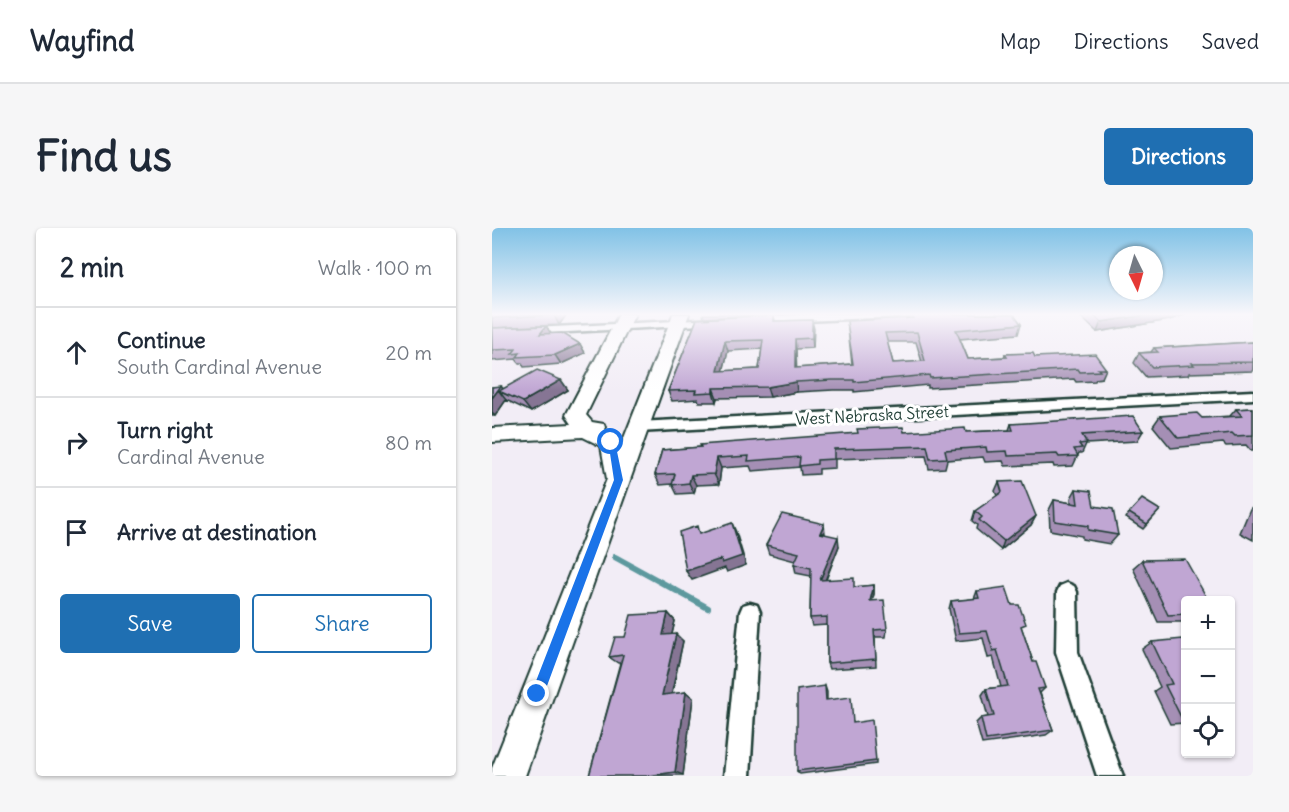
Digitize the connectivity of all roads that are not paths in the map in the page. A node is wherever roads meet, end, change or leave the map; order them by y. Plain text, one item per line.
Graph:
1 (613, 340) edge
2 (672, 340) edge
3 (1253, 395) edge
4 (638, 427) junction
5 (587, 430) junction
6 (492, 435) edge
7 (619, 480) junction
8 (1067, 592) dead end
9 (750, 612) dead end
10 (507, 776) edge
11 (737, 776) edge
12 (1110, 776) edge

1 - 5 main road
2 - 4 main road
3 - 4 street, West Nebraska Street
4 - 5 main road, West Nebraska Street
4 - 7 main road
5 - 6 main road, West Nebraska Street
5 - 7 main road
7 - 10 main road
8 - 12 street
9 - 11 street

